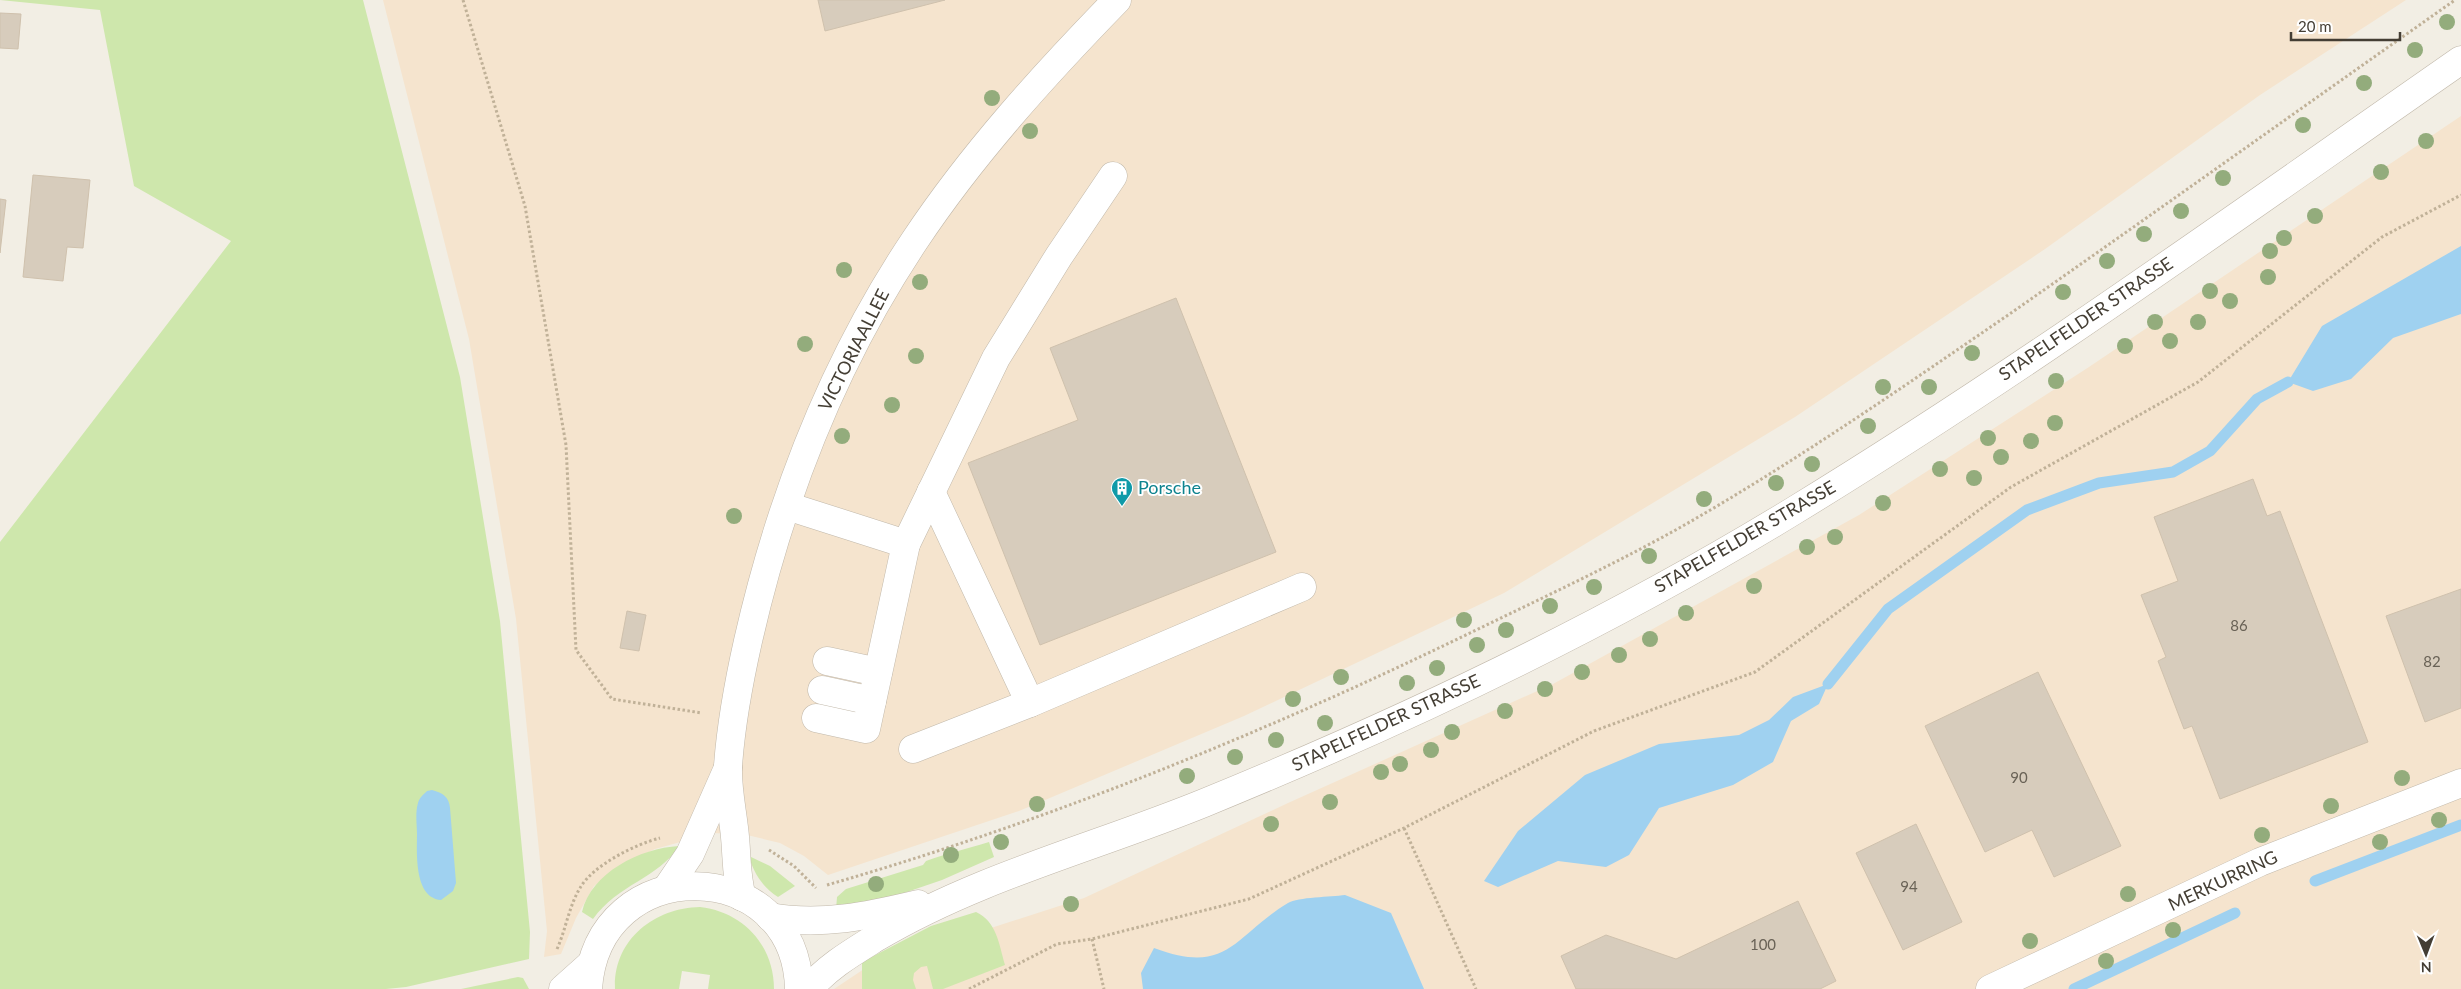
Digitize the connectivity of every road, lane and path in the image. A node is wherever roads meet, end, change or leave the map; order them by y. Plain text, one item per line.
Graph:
1 (463, 0) edge
2 (1117, 0) edge
3 (2456, 0) edge
4 (2461, 60) edge
5 (1113, 176) dead end
6 (2461, 195) edge
7 (931, 492) junction
8 (787, 506) junction
9 (906, 544) junction
10 (1302, 588) dead end
11 (827, 662) dead end
12 (878, 672) junction
13 (822, 690) dead end
14 (872, 701) junction
15 (1030, 702) junction
16 (816, 718) dead end
17 (734, 719) junction
18 (913, 748) dead end
19 (728, 768) junction
20 (2461, 783) edge
21 (1404, 828) junction
22 (763, 847) dead end
23 (666, 888) junction
24 (816, 888) junction
25 (963, 893) junction
26 (818, 896) dead end
27 (742, 897) junction
28 (770, 917) junction
29 (1092, 939) junction
30 (590, 977) edge
31 (563, 989) edge
32 (799, 989) edge
33 (809, 989) edge
34 (969, 989) edge
35 (1104, 989) edge
36 (1476, 989) edge
37 (1990, 989) edge

1 - 17 path
2 - 8 street, VICTORIAALLEE
3 - 24 path
4 - 25 street, STAPELFELDER STRASSE
5 - 7 street
6 - 21 path
7 - 9 street
7 - 15 street
8 - 9 street
8 - 17 street, VICTORIAALLEE
9 - 12 street
10 - 15 street
11 - 12 street
12 - 14 street
13 - 14 street
14 - 16 street
15 - 18 street
17 - 19 street, VICTORIAALLEE
19 - 23 street, VICTORIAALLEE
19 - 27 street, VICTORIAALLEE
20 - 37 street, MERKURRING
21 - 29 path
21 - 36 path
22 - 24 path
23 - 27 street
23 - 30 street
24 - 26 path
25 - 28 street, STAPELFELDER STRASSE
25 - 33 street, STAPELFELDER STRASSE
27 - 28 street
28 - 32 street
29 - 34 path
29 - 35 path
30 - 31 street

